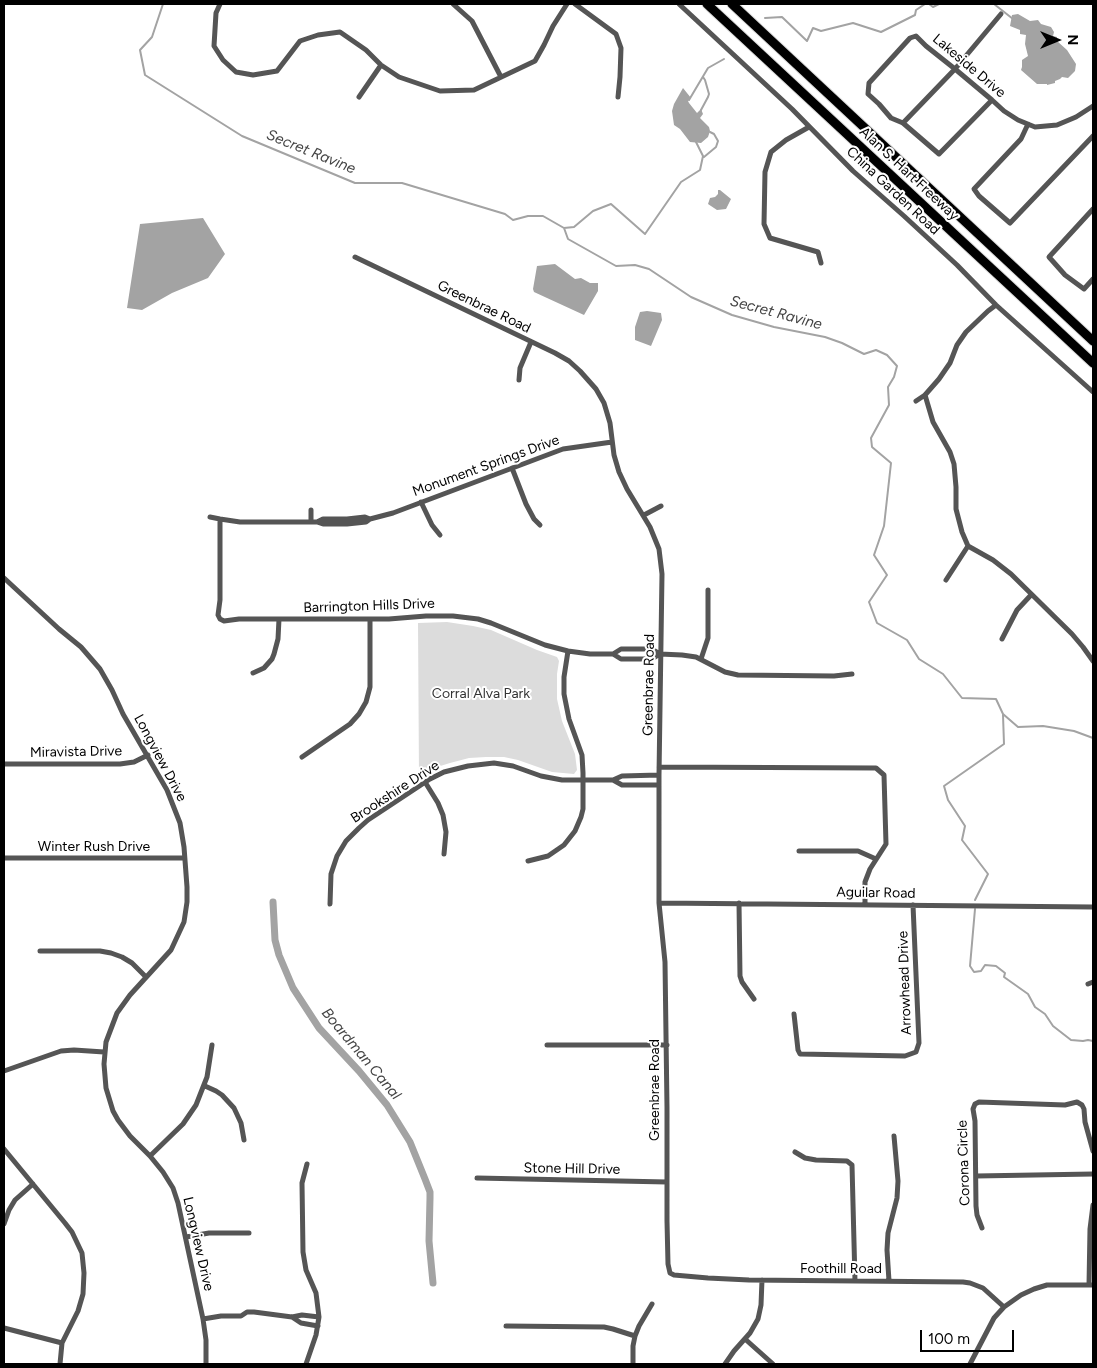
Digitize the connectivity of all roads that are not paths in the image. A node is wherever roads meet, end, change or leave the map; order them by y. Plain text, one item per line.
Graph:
1 (220, 4) edge
2 (453, 4) edge
3 (567, 4) edge
4 (575, 4) edge
5 (679, 4) edge
6 (707, 4) edge
7 (732, 4) edge
8 (1001, 14) dead end
9 (381, 65) junction
10 (955, 68) junction
11 (501, 77) junction
12 (359, 96) dead end
13 (618, 97) dead end
14 (992, 100) junction
15 (1093, 105) edge
16 (902, 123) junction
17 (1028, 124) junction
18 (810, 126) junction
19 (1093, 136) edge
20 (1093, 209) edge
21 (354, 257) dead end
22 (821, 262) dead end
23 (1093, 279) edge
24 (996, 305) junction
25 (1093, 341) edge
26 (531, 342) junction
27 (1093, 363) edge
28 (519, 380) dead end
29 (1093, 392) edge
30 (925, 395) junction
31 (916, 401) dead end
32 (612, 442) junction
33 (512, 468) junction
34 (422, 502) junction
35 (661, 506) dead end
36 (311, 510) dead end
37 (644, 515) junction
38 (210, 517) dead end
39 (220, 520) junction
40 (311, 522) junction
41 (540, 525) dead end
42 (440, 535) dead end
43 (968, 546) junction
44 (4, 578) edge
45 (946, 580) dead end
46 (708, 590) dead end
47 (1031, 595) junction
48 (278, 619) junction
49 (370, 619) junction
50 (1002, 639) dead end
51 (568, 651) junction
52 (613, 654) junction
53 (660, 654) junction
54 (701, 659) junction
55 (1093, 662) edge
56 (253, 673) dead end
57 (852, 674) dead end
58 (148, 755) junction
59 (302, 757) dead end
60 (4, 764) edge
61 (659, 767) junction
62 (659, 776) junction
63 (613, 780) junction
64 (584, 781) junction
65 (425, 782) junction
66 (659, 785) junction
67 (799, 851) dead end
68 (444, 854) dead end
69 (4, 858) edge
70 (184, 858) junction
71 (876, 859) junction
72 (528, 861) dead end
73 (659, 902) junction
74 (739, 903) junction
75 (330, 904) dead end
76 (865, 905) junction
77 (913, 905) junction
78 (1093, 906) edge
79 (40, 951) dead end
80 (146, 977) junction
81 (754, 999) dead end
82 (794, 1014) dead end
83 (212, 1045) dead end
84 (547, 1045) dead end
85 (667, 1045) junction
86 (104, 1052) junction
87 (4, 1071) edge
88 (205, 1086) junction
89 (894, 1136) dead end
90 (244, 1140) dead end
91 (4, 1148) edge
92 (1093, 1151) edge
93 (795, 1152) dead end
94 (150, 1156) junction
95 (307, 1164) dead end
96 (1093, 1174) edge
97 (976, 1176) junction
98 (477, 1178) dead end
99 (667, 1182) junction
100 (33, 1184) junction
101 (1093, 1205) edge
102 (4, 1224) edge
103 (982, 1228) dead end
104 (249, 1233) dead end
105 (186, 1236) junction
106 (670, 1273) joint
107 (762, 1280) junction
108 (855, 1281) junction
109 (890, 1281) junction
110 (1091, 1285) edge
111 (652, 1304) dead end
112 (1004, 1307) junction
113 (306, 1315) junction
114 (292, 1317) junction
115 (319, 1318) junction
116 (203, 1319) junction
117 (304, 1324) junction
118 (318, 1326) junction
119 (506, 1326) dead end
120 (4, 1328) edge
121 (636, 1336) junction
122 (745, 1339) junction
123 (62, 1343) junction
124 (60, 1364) edge
125 (206, 1364) edge
126 (306, 1364) edge
127 (633, 1364) edge
128 (725, 1364) edge
129 (773, 1364) edge
130 (970, 1364) edge

1 - 9 street
2 - 11 street
3 - 11 street
4 - 13 street
5 - 18 street, China Garden Road
6 - 27 highway, Alan S. Hart Freeway
7 - 25 highway, Alan S. Hart Freeway
8 - 10 street
9 - 11 street
9 - 12 street
10 - 14 street, Lakeside Drive
10 - 16 street
10 - 16 street, Lakeside Drive
14 - 16 street
14 - 17 street, Lakeside Drive
15 - 17 street, Lakeside Drive
17 - 19 street
18 - 22 street
18 - 24 street, China Garden Road
20 - 23 street
21 - 26 street, Greenbrae Road
24 - 29 street, China Garden Road
24 - 30 street
26 - 28 street
26 - 32 street, Greenbrae Road
30 - 31 street
30 - 43 street
32 - 33 street, Monument Springs Drive
32 - 37 street, Greenbrae Road
33 - 34 street, Monument Springs Drive
33 - 41 street
34 - 40 street, Monument Springs Drive
34 - 42 street
35 - 37 street
36 - 40 street
37 - 53 street, Greenbrae Road
38 - 39 street, Monument Springs Drive
39 - 40 street, Monument Springs Drive
39 - 48 street, Barrington Hills Drive
43 - 45 street
43 - 47 street
44 - 58 street, Longview Drive
46 - 54 street
47 - 50 street
47 - 55 street
48 - 49 street, Barrington Hills Drive
48 - 56 street
49 - 51 street, Barrington Hills Drive
49 - 59 street
51 - 52 street, Barrington Hills Drive
51 - 64 street
52 - 53 street, Barrington Hills Drive
52 - 53 street, Barrington Hills Drive
53 - 54 street
53 - 61 street, Greenbrae Road
54 - 57 street
58 - 60 street, Miravista Drive
58 - 70 street, Longview Drive
61 - 62 street, Greenbrae Road
61 - 71 street
62 - 63 street, Brookshire Drive
62 - 66 street, Greenbrae Road
63 - 64 street, Brookshire Drive
63 - 66 street, Brookshire Drive
64 - 65 street, Brookshire Drive
64 - 72 street
65 - 68 street
65 - 75 street, Brookshire Drive
66 - 73 street, Greenbrae Road
67 - 71 street
69 - 70 street, Winter Rush Drive
70 - 80 street, Longview Drive
71 - 76 street
73 - 74 street, Aguilar Road
73 - 85 street, Greenbrae Road
74 - 76 street, Aguilar Road
74 - 81 street
76 - 77 street, Aguilar Road
77 - 78 street, Aguilar Road
77 - 82 street, Arrowhead Drive
79 - 80 street
80 - 86 street, Longview Drive
83 - 88 street
84 - 85 street
85 - 99 street, Greenbrae Road
86 - 87 street
86 - 94 street, Longview Drive
88 - 90 street
88 - 94 street
89 - 109 street
91 - 100 street
92 - 97 street, Corona Circle
93 - 108 street
94 - 105 street, Longview Drive
95 - 115 street
96 - 97 street
97 - 103 street, Corona Circle
98 - 99 street, Stone Hill Drive
99 - 106 street, Greenbrae Road
100 - 102 street
100 - 123 street
101 - 110 street
104 - 105 street
105 - 116 street, Longview Drive
106 - 107 street, Foothill Road
107 - 108 street, Foothill Road
107 - 122 street
108 - 109 street, Foothill Road
109 - 112 street, Foothill Road
110 - 112 street
111 - 121 street
112 - 130 street
113 - 114 street
113 - 115 street
113 - 117 street
114 - 116 street
114 - 117 street
115 - 118 street
116 - 125 street, Longview Drive
117 - 118 street
118 - 126 street
119 - 121 street
120 - 123 street
121 - 127 street
122 - 128 street
122 - 129 street
123 - 124 street

